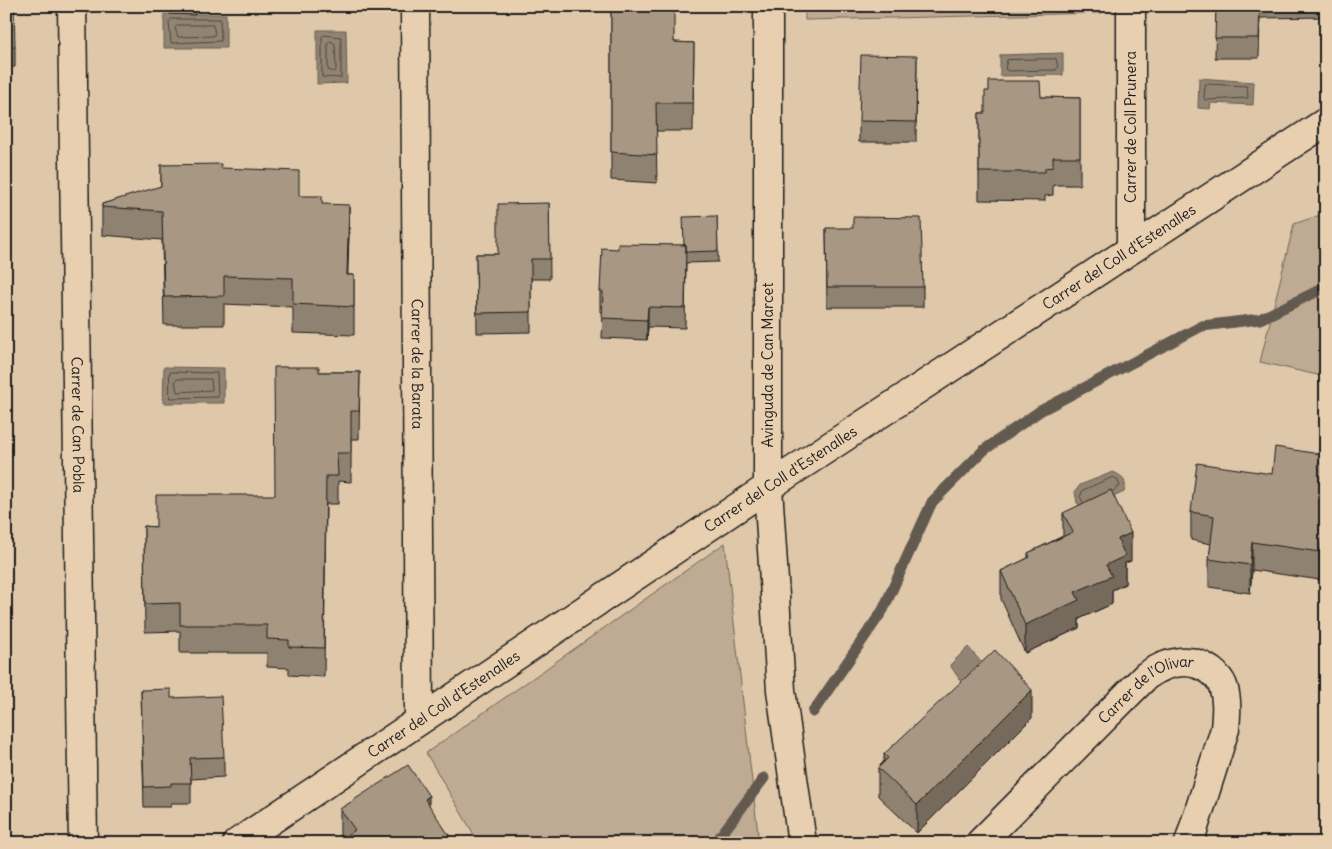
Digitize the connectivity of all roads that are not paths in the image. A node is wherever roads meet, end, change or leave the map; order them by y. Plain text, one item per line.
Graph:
1 (72, 6) edge
2 (415, 6) edge
3 (768, 6) edge
4 (1131, 6) edge
5 (1326, 122) edge
6 (1132, 248) junction
7 (768, 487) junction
8 (419, 720) junction
9 (83, 843) edge
10 (237, 843) edge
11 (802, 843) edge
12 (980, 843) edge
13 (1189, 843) edge

1 - 9 street, Carrer de Can Pobla
2 - 8 street, Carrer de la Barata
3 - 7 street, Avinguda de Can Marcet
4 - 6 street, Carrer de Coll Prunera
5 - 6 street, Carrer del Coll d'Estenalles
6 - 7 street, Carrer del Coll d'Estenalles
7 - 8 street, Carrer del Coll d'Estenalles
7 - 11 street, Avinguda de Can Marcet
8 - 10 street, Carrer del Coll d'Estenalles
12 - 13 street, Carrer de l'Olivar

